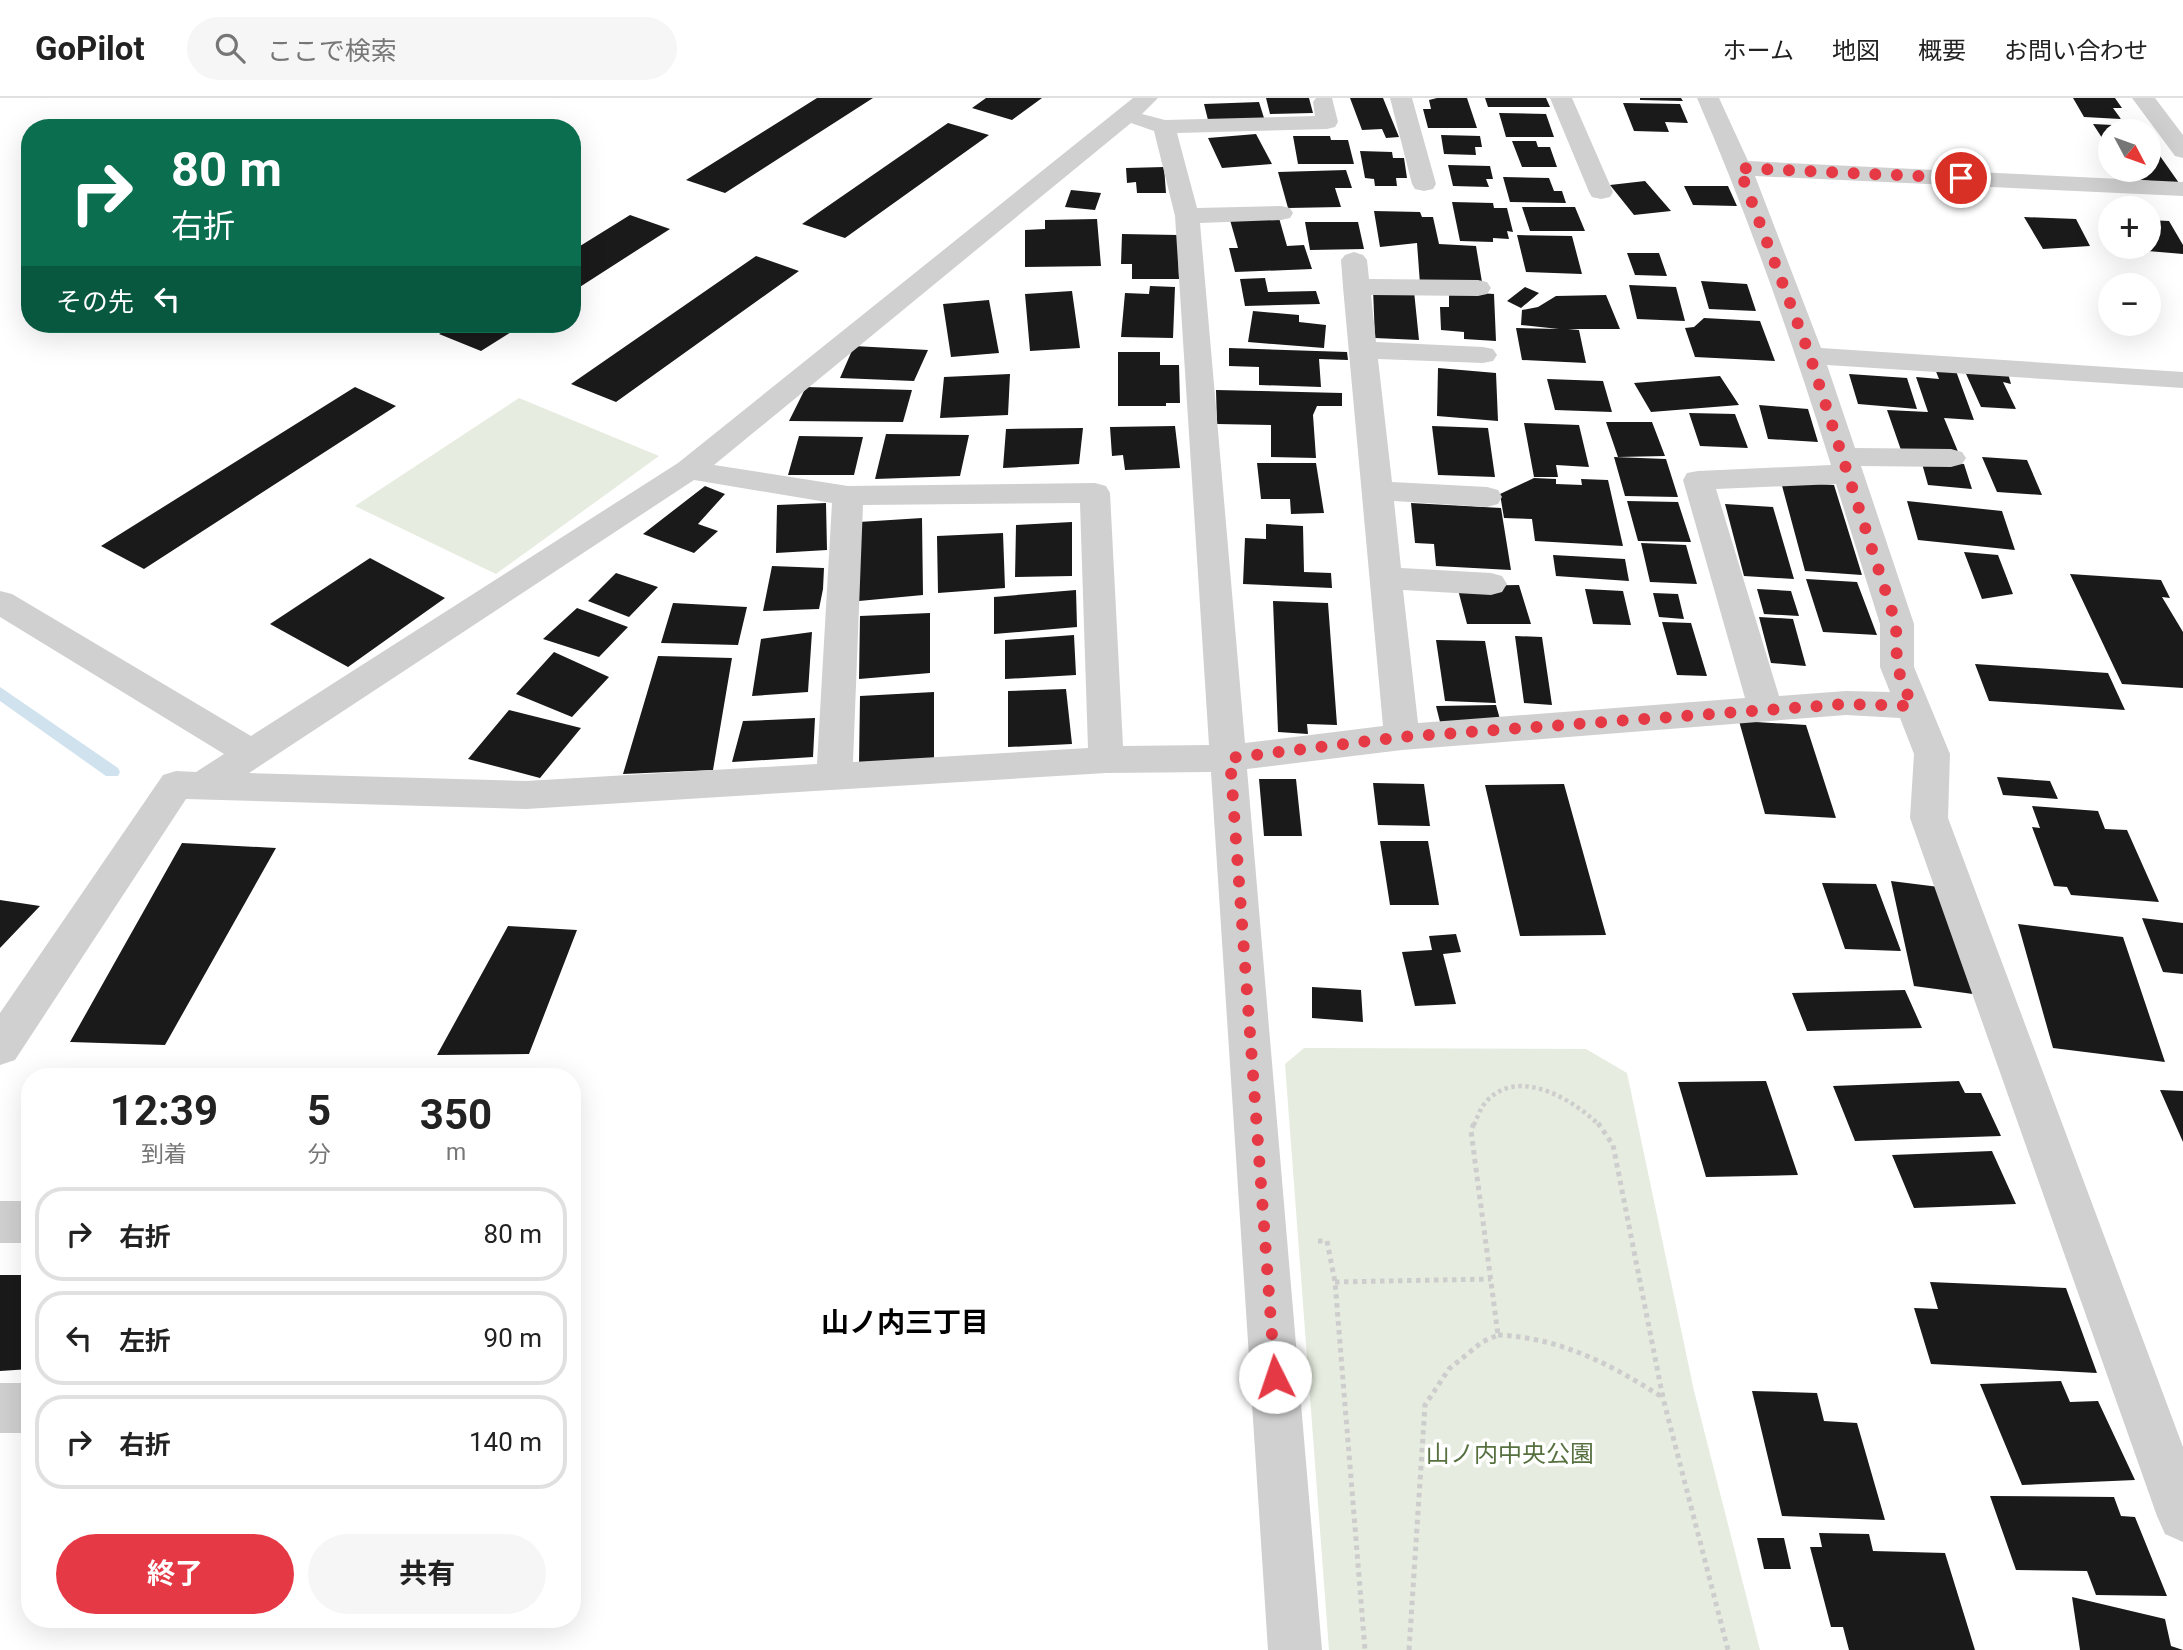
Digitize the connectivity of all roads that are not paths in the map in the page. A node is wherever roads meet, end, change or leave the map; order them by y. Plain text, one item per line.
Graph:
1 (1147, 98) edge
2 (1401, 98) edge
3 (1561, 98) edge
4 (1708, 98) edge
5 (2143, 98) edge
6 (1324, 102) dead end
7 (1123, 116) junction
8 (1164, 127) junction
9 (2183, 151) edge
10 (1739, 168) junction
11 (1424, 184) dead end
12 (2183, 189) edge
13 (1601, 192) dead end
14 (1281, 213) dead end
15 (1187, 216) junction
16 (1478, 288) dead end
17 (1362, 350) junction
18 (1483, 355) dead end
19 (1810, 356) junction
20 (2183, 380) edge
21 (1951, 458) dead end
22 (1845, 466) junction
23 (689, 470) junction
24 (1377, 491) junction
25 (848, 496) junction
26 (1487, 497) dead end
27 (1385, 578) junction
28 (1491, 584) dead end
29 (0, 602) edge
30 (1912, 706) junction
31 (1766, 710) junction
32 (1402, 737) junction
33 (251, 753) junction
34 (1230, 758) junction
35 (1106, 760) junction
36 (834, 776) junction
37 (202, 786) junction
38 (0, 1047) edge
39 (0, 1222) edge
40 (21, 1222) edge
41 (0, 1408) edge
42 (21, 1408) edge
43 (2183, 1516) edge
44 (1295, 1650) edge

1 - 7 street
2 - 11 street
3 - 13 street
4 - 10 street
5 - 9 street
6 - 8 street
7 - 8 street
7 - 23 street
8 - 15 street
10 - 12 street
10 - 19 street
14 - 15 street
15 - 34 street
16 - 17 street
17 - 18 street
17 - 24 street
19 - 20 street
19 - 22 street
21 - 22 street
22 - 30 street
22 - 31 street
23 - 25 street
23 - 33 street
24 - 26 street
24 - 27 street
25 - 35 street
25 - 36 street
27 - 28 street
27 - 32 street
29 - 33 street
30 - 31 street
30 - 43 street
31 - 32 street
32 - 34 street
33 - 37 street
34 - 35 street
34 - 44 street
35 - 36 street
36 - 37 street
37 - 38 street
39 - 40 street
41 - 42 street

